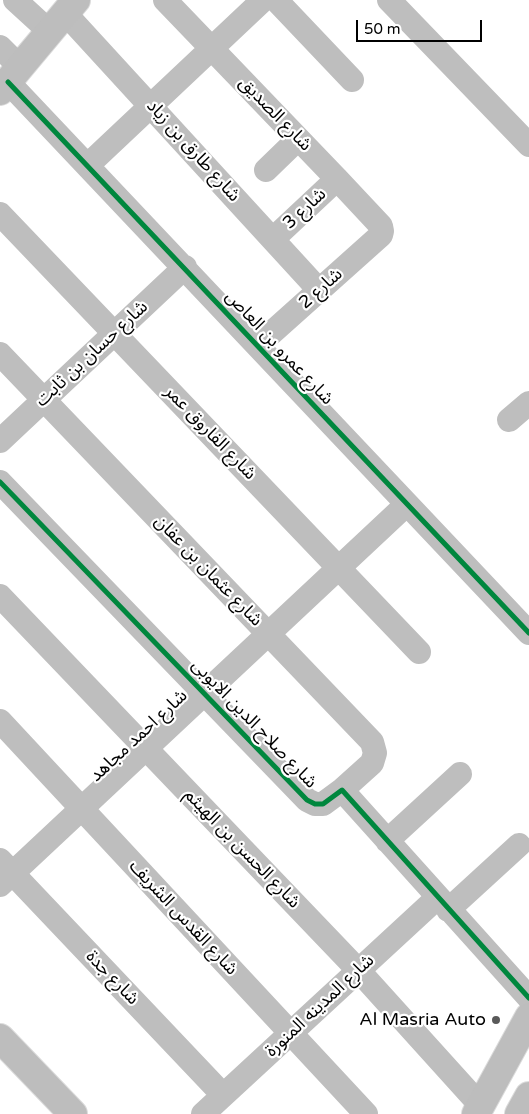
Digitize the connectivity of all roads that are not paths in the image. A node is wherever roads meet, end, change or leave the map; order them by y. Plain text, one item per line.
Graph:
1 (15, 0) edge
2 (165, 0) edge
3 (263, 0) edge
4 (276, 0) edge
5 (389, 0) edge
6 (64, 15) edge
7 (0, 47) edge
8 (212, 48) junction
9 (10, 80) edge
10 (352, 80) dead end
11 (151, 106) junction
12 (298, 139) junction
13 (529, 145) edge
14 (88, 165) junction
15 (266, 170) dead end
16 (337, 179) junction
17 (0, 214) edge
18 (382, 231) joint
19 (272, 239) junction
20 (185, 268) junction
21 (319, 290) junction
22 (114, 334) junction
23 (258, 345) junction
24 (0, 354) edge
25 (44, 400) junction
26 (529, 403) edge
27 (509, 420) dead end
28 (0, 441) edge
29 (0, 482) edge
30 (407, 504) junction
31 (339, 568) junction
32 (0, 596) edge
33 (529, 633) edge
34 (268, 634) junction
35 (419, 652) dead end
36 (204, 694) junction
37 (0, 720) edge
38 (146, 748) junction
39 (460, 774) dead end
40 (342, 790) junction
41 (82, 809) junction
42 (387, 841) junction
43 (519, 845) dead end
44 (4, 873) edge
45 (443, 904) junction
46 (358, 971) junction
47 (529, 998) edge
48 (529, 1016) edge
49 (290, 1033) junction
50 (0, 1038) edge
51 (0, 1062) edge
52 (223, 1095) junction
53 (529, 1096) edge
54 (478, 1110) edge
55 (50, 1114) edge
56 (73, 1114) edge
57 (203, 1114) edge
58 (366, 1114) edge
59 (519, 1114) edge

1 - 6 street, شارع طارق بن زياد
2 - 8 street, شارع الصديق
3 - 8 street
4 - 10 street
5 - 13 street
6 - 9 main road
6 - 11 street, شارع طارق بن زياد
7 - 9 street, شارع عمرو بن العاص
8 - 11 street
8 - 12 street, شارع الصديق
9 - 14 street, شارع عمرو بن العاص
11 - 14 street
11 - 19 street, شارع طارق بن زياد
12 - 15 street
12 - 16 street, شارع الصديق
14 - 20 street, شارع عمرو بن العاص
16 - 18 street, شارع الصديق
16 - 19 street, شارع 3
17 - 22 street, شارع الفاروق عمر
18 - 21 street, شارع 2
19 - 21 street, شارع طارق بن زياد
20 - 22 street, شارع حسان بن ثابت
20 - 23 street, شارع عمرو بن العاص
21 - 23 street, شارع 2
22 - 25 street, شارع حسان بن ثابت
22 - 31 street, شارع الفاروق عمر
23 - 30 street, شارع عمرو بن العاص
24 - 25 street, شارع عثمان بن عفان
25 - 28 street, شارع حسان بن ثابت
25 - 34 street, شارع عثمان بن عفان
26 - 27 street
29 - 36 street, شارع صلاح الدين الايوبى
30 - 31 street, شارع احمد مجاهد
30 - 33 street, شارع عمرو بن العاص
31 - 34 street, شارع احمد مجاهد
31 - 35 street, شارع الفاروق عمر
32 - 38 street, شارع الحسن بن الهيثم
34 - 36 street, شارع احمد مجاهد
34 - 40 street, شارع عثمان بن عفان
36 - 38 street, شارع احمد مجاهد
36 - 40 street, شارع صلاح الدين الايوبى
37 - 41 street, شارع القدس الشريف
38 - 41 street, شارع احمد مجاهد
38 - 46 street, شارع الحسن بن الهيثم
39 - 42 street
40 - 42 street, شارع صلاح الدين الايوبى
41 - 44 street, شارع احمد مجاهد
41 - 49 street, شارع القدس الشريف
42 - 45 street, شارع صلاح الدين الايوبى
43 - 45 street, شارع المدينه المنورة
44 - 52 street, شارع جدة
45 - 46 street, شارع المدينه المنورة
45 - 47 street, شارع صلاح الدين الايوبى
46 - 49 street, شارع المدينه المنورة
46 - 54 street, شارع الحسن بن الهيثم
48 - 54 main road
49 - 52 street, شارع المدينه المنورة
49 - 58 street, شارع القدس الشريف
50 - 56 main road
51 - 55 main road
52 - 57 street, شارع المدينه المنورة
53 - 59 main road

